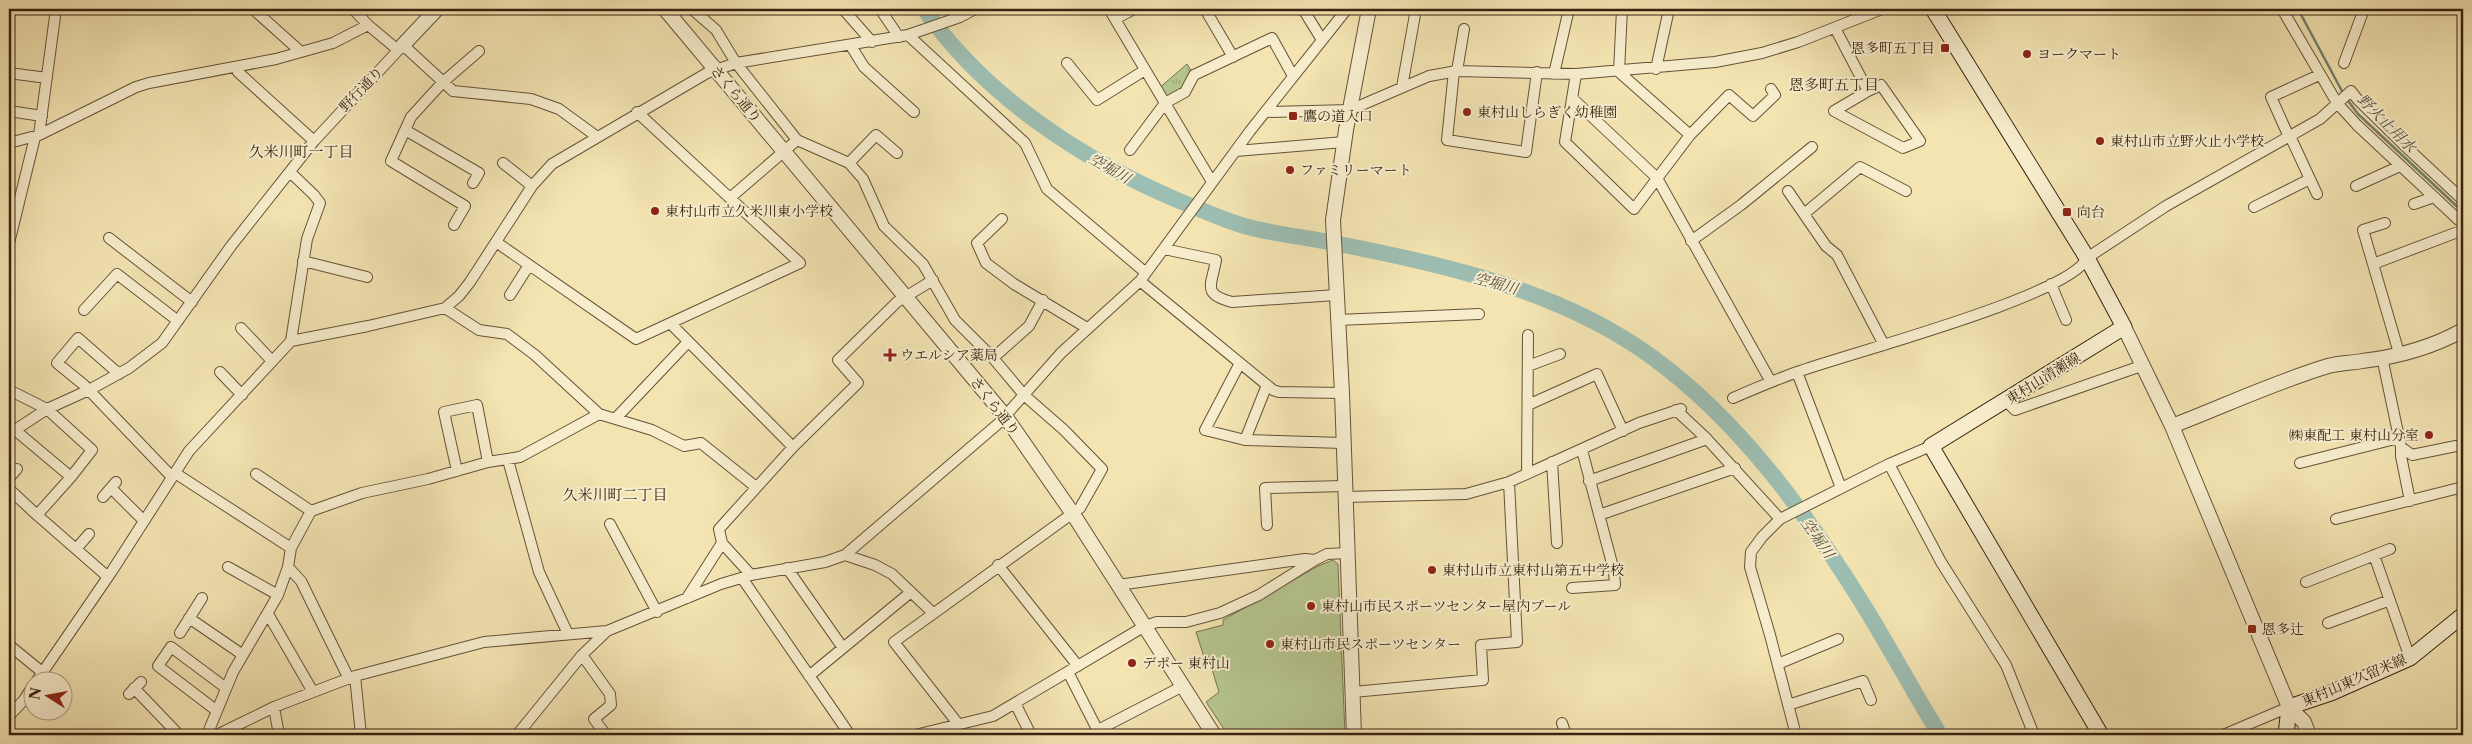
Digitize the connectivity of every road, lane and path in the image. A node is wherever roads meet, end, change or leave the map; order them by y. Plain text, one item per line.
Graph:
1 (56, 9) edge
2 (253, 9) edge
3 (353, 9) edge
4 (437, 9) edge
5 (455, 9) edge
6 (664, 9) edge
7 (692, 9) edge
8 (843, 9) edge
9 (880, 9) edge
10 (975, 9) edge
11 (1109, 9) edge
12 (1134, 9) edge
13 (1205, 9) edge
14 (1304, 9) edge
15 (1347, 9) edge
16 (1370, 9) edge
17 (1416, 9) edge
18 (1569, 9) edge
19 (1622, 9) edge
20 (1669, 9) edge
21 (1882, 9) edge
22 (1932, 9) edge
23 (2282, 9) edge
24 (2364, 9) edge
25 (1115, 20) junction
26 (368, 25) junction
27 (1835, 28) junction
28 (1464, 29) dead end
29 (903, 36) junction
30 (1322, 40) junction
31 (872, 42) junction
32 (851, 46) junction
33 (400, 48) junction
34 (479, 51) dead end
35 (301, 52) junction
36 (1233, 57) junction
37 (736, 63) junction
38 (1067, 63) dead end
39 (2344, 63) dead end
40 (236, 67) junction
41 (1656, 68) junction
42 (716, 70) junction
43 (1145, 70) junction
44 (1456, 71) junction
45 (1537, 72) junction
46 (1619, 72) junction
47 (9, 73) edge
48 (1554, 74) junction
49 (1576, 74) junction
50 (1292, 76) junction
51 (2319, 76) junction
52 (47, 78) junction
53 (442, 83) junction
54 (1402, 87) junction
55 (1770, 89) dead end
56 (1868, 91) junction
57 (1572, 98) junction
58 (2339, 101) junction
59 (1165, 104) junction
60 (1350, 110) junction
61 (9, 111) edge
62 (637, 112) junction
63 (914, 112) dead end
64 (1265, 112) junction
65 (42, 116) junction
66 (406, 131) junction
67 (1690, 135) junction
68 (37, 136) junction
69 (596, 136) junction
70 (2289, 136) junction
71 (797, 140) junction
72 (314, 141) junction
73 (1344, 142) junction
74 (9, 143) edge
75 (1812, 146) dead end
76 (1130, 150) dead end
77 (1236, 150) junction
78 (785, 152) junction
79 (897, 153) dead end
80 (503, 163) dead end
81 (849, 163) junction
82 (2400, 166) junction
83 (290, 172) junction
84 (1657, 178) junction
85 (2310, 178) junction
86 (1212, 182) junction
87 (473, 183) dead end
88 (532, 186) junction
89 (2356, 186) dead end
90 (1788, 191) dead end
91 (1906, 191) dead end
92 (2317, 194) dead end
93 (2434, 197) junction
94 (730, 198) junction
95 (2463, 200) edge
96 (2414, 204) dead end
97 (2254, 207) dead end
98 (1804, 214) junction
99 (1002, 219) dead end
100 (2385, 223) dead end
101 (2463, 224) edge
102 (454, 226) dead end
103 (2463, 230) edge
104 (109, 238) dead end
105 (1691, 241) junction
106 (496, 242) junction
107 (9, 243) edge
108 (1164, 249) junction
109 (2087, 258) junction
110 (303, 261) junction
111 (2373, 264) junction
112 (529, 265) junction
113 (367, 277) dead end
114 (1143, 277) junction
115 (934, 280) junction
116 (2051, 284) junction
117 (510, 295) dead end
118 (1336, 295) junction
119 (905, 296) junction
120 (1044, 300) junction
121 (192, 302) junction
122 (445, 308) junction
123 (84, 310) dead end
124 (1479, 314) dead end
125 (1338, 320) junction
126 (2066, 320) dead end
127 (178, 321) junction
128 (671, 324) junction
129 (2124, 327) junction
130 (241, 328) dead end
131 (1087, 328) junction
132 (2463, 330) edge
133 (1528, 335) dead end
134 (291, 340) junction
135 (688, 342) junction
136 (1884, 345) junction
137 (2399, 353) junction
138 (1560, 354) dead end
139 (2382, 357) junction
140 (993, 358) junction
141 (272, 362) junction
142 (1240, 363) junction
143 (2144, 365) junction
144 (1528, 366) junction
145 (220, 372) dead end
146 (1797, 372) junction
147 (119, 374) junction
148 (1771, 382) junction
149 (1267, 385) junction
150 (9, 390) edge
151 (89, 390) junction
152 (1342, 393) junction
153 (242, 395) junction
154 (1024, 395) junction
155 (1734, 398) dead end
156 (2006, 401) junction
157 (1528, 405) junction
158 (47, 409) junction
159 (600, 414) junction
160 (1005, 416) junction
161 (616, 418) junction
162 (2172, 426) junction
163 (11, 430) edge
164 (1623, 431) junction
165 (1707, 439) junction
166 (1245, 440) junction
167 (2400, 442) junction
168 (1344, 443) junction
169 (1931, 446) junction
170 (2456, 446) dead end
171 (793, 448) junction
172 (1582, 450) junction
173 (508, 460) junction
174 (488, 462) junction
175 (1552, 462) junction
176 (2300, 463) dead end
177 (1889, 464) junction
178 (1735, 468) junction
179 (17, 469) dead end
180 (457, 471) junction
181 (1527, 473) junction
182 (256, 474) dead end
183 (174, 475) junction
184 (71, 476) junction
185 (9, 478) edge
186 (1589, 481) junction
187 (1509, 482) junction
188 (2463, 487) edge
189 (756, 488) junction
190 (1841, 488) junction
191 (9, 489) edge
192 (1345, 492) junction
193 (103, 497) dead end
194 (2410, 500) junction
195 (311, 511) junction
196 (1073, 514) junction
197 (36, 515) junction
198 (1599, 515) junction
199 (1781, 518) junction
200 (144, 520) junction
201 (2336, 520) dead end
202 (610, 524) dead end
203 (1267, 525) dead end
204 (89, 534) dead end
205 (722, 542) junction
206 (1557, 543) dead end
207 (291, 548) junction
208 (76, 549) junction
209 (2390, 550) dead end
210 (1347, 553) junction
211 (844, 555) junction
212 (2374, 556) junction
213 (1315, 560) junction
214 (998, 565) junction
215 (228, 567) dead end
216 (288, 567) junction
217 (787, 568) junction
218 (746, 576) junction
219 (108, 577) junction
220 (2306, 582) dead end
221 (1118, 585) junction
222 (1572, 588) dead end
223 (911, 592) junction
224 (278, 595) junction
225 (202, 598) dead end
226 (686, 598) junction
227 (2390, 600) junction
228 (657, 612) junction
229 (933, 613) junction
230 (268, 614) junction
231 (2463, 615) edge
232 (189, 618) junction
233 (2328, 623) dead end
234 (1145, 626) junction
235 (607, 631) junction
236 (180, 632) dead end
237 (568, 634) junction
238 (1838, 639) dead end
239 (9, 645) edge
240 (843, 648) junction
241 (243, 655) junction
242 (582, 655) junction
243 (2410, 658) junction
244 (1778, 664) junction
245 (1078, 666) junction
246 (42, 672) joint
247 (1068, 672) junction
248 (809, 676) junction
249 (352, 677) junction
250 (1183, 686) junction
251 (135, 688) dead end
252 (226, 688) junction
253 (313, 692) junction
254 (1353, 692) junction
255 (1870, 700) dead end
256 (22, 702) edge
257 (1015, 703) junction
258 (1788, 705) junction
259 (274, 707) junction
260 (2289, 707) junction
261 (217, 711) junction
262 (9, 716) edge
263 (1562, 723) dead end
264 (959, 725) junction
265 (941, 732) edge
266 (1099, 732) edge
267 (522, 733) edge
268 (179, 735) edge
269 (207, 735) edge
270 (217, 735) edge
271 (280, 735) edge
272 (361, 735) edge
273 (606, 735) edge
274 (850, 735) edge
275 (916, 735) edge
276 (1031, 735) edge
277 (1214, 735) edge
278 (1354, 735) edge
279 (1566, 735) edge
280 (1796, 735) edge
281 (2034, 735) edge
282 (2101, 735) edge
283 (2223, 735) edge
284 (2286, 735) edge
285 (2310, 735) edge

1 - 52 street
2 - 35 street
3 - 26 street
4 - 5 street
4 - 33 street, 野行通り
6 - 42 street, さくら通り
7 - 37 street
8 - 31 street
9 - 29 street
10 - 29 street
11 - 25 street
12 - 25 street
13 - 36 street
14 - 30 street
15 - 30 street
16 - 60 street
17 - 54 street
18 - 48 street
19 - 46 street
20 - 41 street
21 - 27 street
22 - 109 main road
23 - 51 street
24 - 39 street
25 - 43 street
26 - 33 street
26 - 35 street
27 - 41 street
27 - 56 street
28 - 44 street
29 - 31 street
29 - 114 street
30 - 50 street
31 - 32 street
32 - 37 street
32 - 63 street
33 - 53 street
33 - 72 street, 野行通り
34 - 53 street
35 - 40 street
36 - 50 street
36 - 59 street
37 - 42 street
37 - 71 street
38 - 43 street
40 - 68 street
40 - 72 street
41 - 46 street
42 - 62 street
42 - 78 street, さくら通り
43 - 59 street
44 - 45 street
44 - 45 street
44 - 54 street
45 - 48 street
46 - 49 street
46 - 67 street
47 - 52 street
48 - 49 street
49 - 57 street
50 - 64 street
51 - 58 street
51 - 70 street
52 - 65 street
53 - 66 street
53 - 69 street
54 - 60 street
55 - 67 street
56 - 56 street
57 - 84 street
57 - 84 street
58 - 70 street
58 - 82 street
58 - 95 street
59 - 76 street
59 - 86 street
60 - 64 street
60 - 73 street
61 - 65 street
62 - 69 street
62 - 94 street
64 - 77 street
65 - 68 street
66 - 87 street
66 - 102 street
67 - 84 street
68 - 74 street
68 - 107 street
69 - 88 street
70 - 85 street
70 - 109 street
71 - 78 street
71 - 81 street
72 - 83 street, 野行通り
73 - 77 street
73 - 118 street
75 - 105 street
77 - 86 street
78 - 94 street
78 - 119 street, さくら通り
79 - 81 street
80 - 88 street
81 - 115 street
82 - 89 street
82 - 93 street
83 - 110 street
83 - 121 street, 野行通り
84 - 105 street
85 - 92 street
85 - 97 street
86 - 108 street
88 - 106 street
90 - 98 street
91 - 98 street
93 - 96 street
93 - 101 street
94 - 128 street
98 - 136 street
99 - 120 street
100 - 111 street
103 - 111 street
104 - 121 street
105 - 148 street
106 - 112 street
106 - 122 street
108 - 114 street
108 - 118 street
109 - 116 street
109 - 129 main road
110 - 113 street
110 - 134 street
111 - 137 street
112 - 117 street
112 - 128 street
114 - 131 street
114 - 142 street
115 - 119 street
115 - 140 street
116 - 126 street
116 - 136 street
118 - 125 street
119 - 160 street, さくら通り
119 - 171 street
120 - 131 street
120 - 140 street
121 - 127 street, 野行通り
122 - 134 street
122 - 159 street
123 - 127 street
124 - 125 street
125 - 152 street
127 - 147 street, 野行通り
128 - 135 street
129 - 143 street
129 - 156 main road, 東村山清瀬線
130 - 141 street
131 - 154 street
132 - 137 street
133 - 144 street
134 - 141 street
135 - 161 street
135 - 171 street
136 - 146 street
137 - 139 street
138 - 144 street
139 - 162 street
139 - 167 street
140 - 154 street
141 - 153 street
142 - 149 street
142 - 166 street
143 - 156 street
143 - 162 street
144 - 157 street
145 - 153 street
146 - 148 street
146 - 190 street
147 - 151 street, 野行通り
147 - 151 street
148 - 155 street
149 - 152 street
149 - 166 street
150 - 158 street
151 - 158 street, 野行通り
151 - 183 street
152 - 168 street
153 - 183 street
154 - 160 street
154 - 196 street
156 - 169 main road, 東村山清瀬線
157 - 164 street
157 - 181 street
158 - 163 street, 野行通り
158 - 184 street
159 - 161 street
159 - 173 street
160 - 196 street, さくら通り
160 - 211 street
161 - 189 street
162 - 260 street
163 - 184 street
164 - 165 street
164 - 172 street
165 - 178 street
165 - 186 street
166 - 168 street
167 - 170 street
167 - 176 street
167 - 194 street
168 - 192 street
169 - 177 street
169 - 282 main road
171 - 189 street
172 - 175 street
172 - 186 street
173 - 174 street
173 - 237 street
174 - 180 street
174 - 180 street
175 - 181 street
175 - 206 street
177 - 190 street
177 - 281 street
178 - 198 street
178 - 199 street
179 - 185 street
180 - 195 street
181 - 187 street
182 - 195 street
183 - 200 street
183 - 207 street
184 - 197 street
186 - 198 street
187 - 192 street
187 - 254 street
188 - 194 street
189 - 205 street
190 - 199 street
191 - 197 street
192 - 203 street
192 - 210 street
193 - 200 street
194 - 201 street
195 - 207 street
196 - 214 street
196 - 221 street, さくら通り
197 - 208 street
198 - 222 street
199 - 244 street
200 - 219 street
202 - 228 street
204 - 208 street
205 - 218 street
205 - 226 street
207 - 216 street
208 - 219 street
209 - 212 street
210 - 213 street
210 - 254 street
211 - 217 street
211 - 223 street
212 - 220 street
212 - 227 street
213 - 221 street
213 - 234 street
214 - 229 street
214 - 245 street
215 - 224 street
216 - 224 street
216 - 249 street
217 - 218 street
217 - 240 street
218 - 226 street
218 - 248 street
219 - 246 street
221 - 234 street, さくら通り
223 - 229 street
223 - 240 street
224 - 230 street
225 - 232 street
226 - 228 street
227 - 233 street
227 - 243 street
228 - 235 street
229 - 264 street
230 - 241 street
230 - 253 street
231 - 243 main road, 東村山東久留米線
232 - 236 street
232 - 241 street
234 - 245 street
234 - 250 street, さくら通り
235 - 237 street
235 - 242 street
237 - 249 street
238 - 244 street
239 - 246 street
240 - 248 street
241 - 252 street
242 - 267 street
242 - 273 street
243 - 260 main road, 東村山東久留米線
244 - 258 street
245 - 247 street
247 - 257 street
247 - 266 street
248 - 274 street
249 - 253 street
249 - 272 street
250 - 266 street
250 - 277 street, さくら通り
251 - 268 street
252 - 261 street
252 - 261 street
253 - 259 street
254 - 278 street
255 - 258 street
256 - 262 street
257 - 264 street
257 - 276 street
258 - 280 street
259 - 270 street
259 - 271 street
260 - 283 street
260 - 284 main road, 東村山東久留米線
260 - 285 street
261 - 269 street
263 - 279 street
264 - 265 street
265 - 275 street

